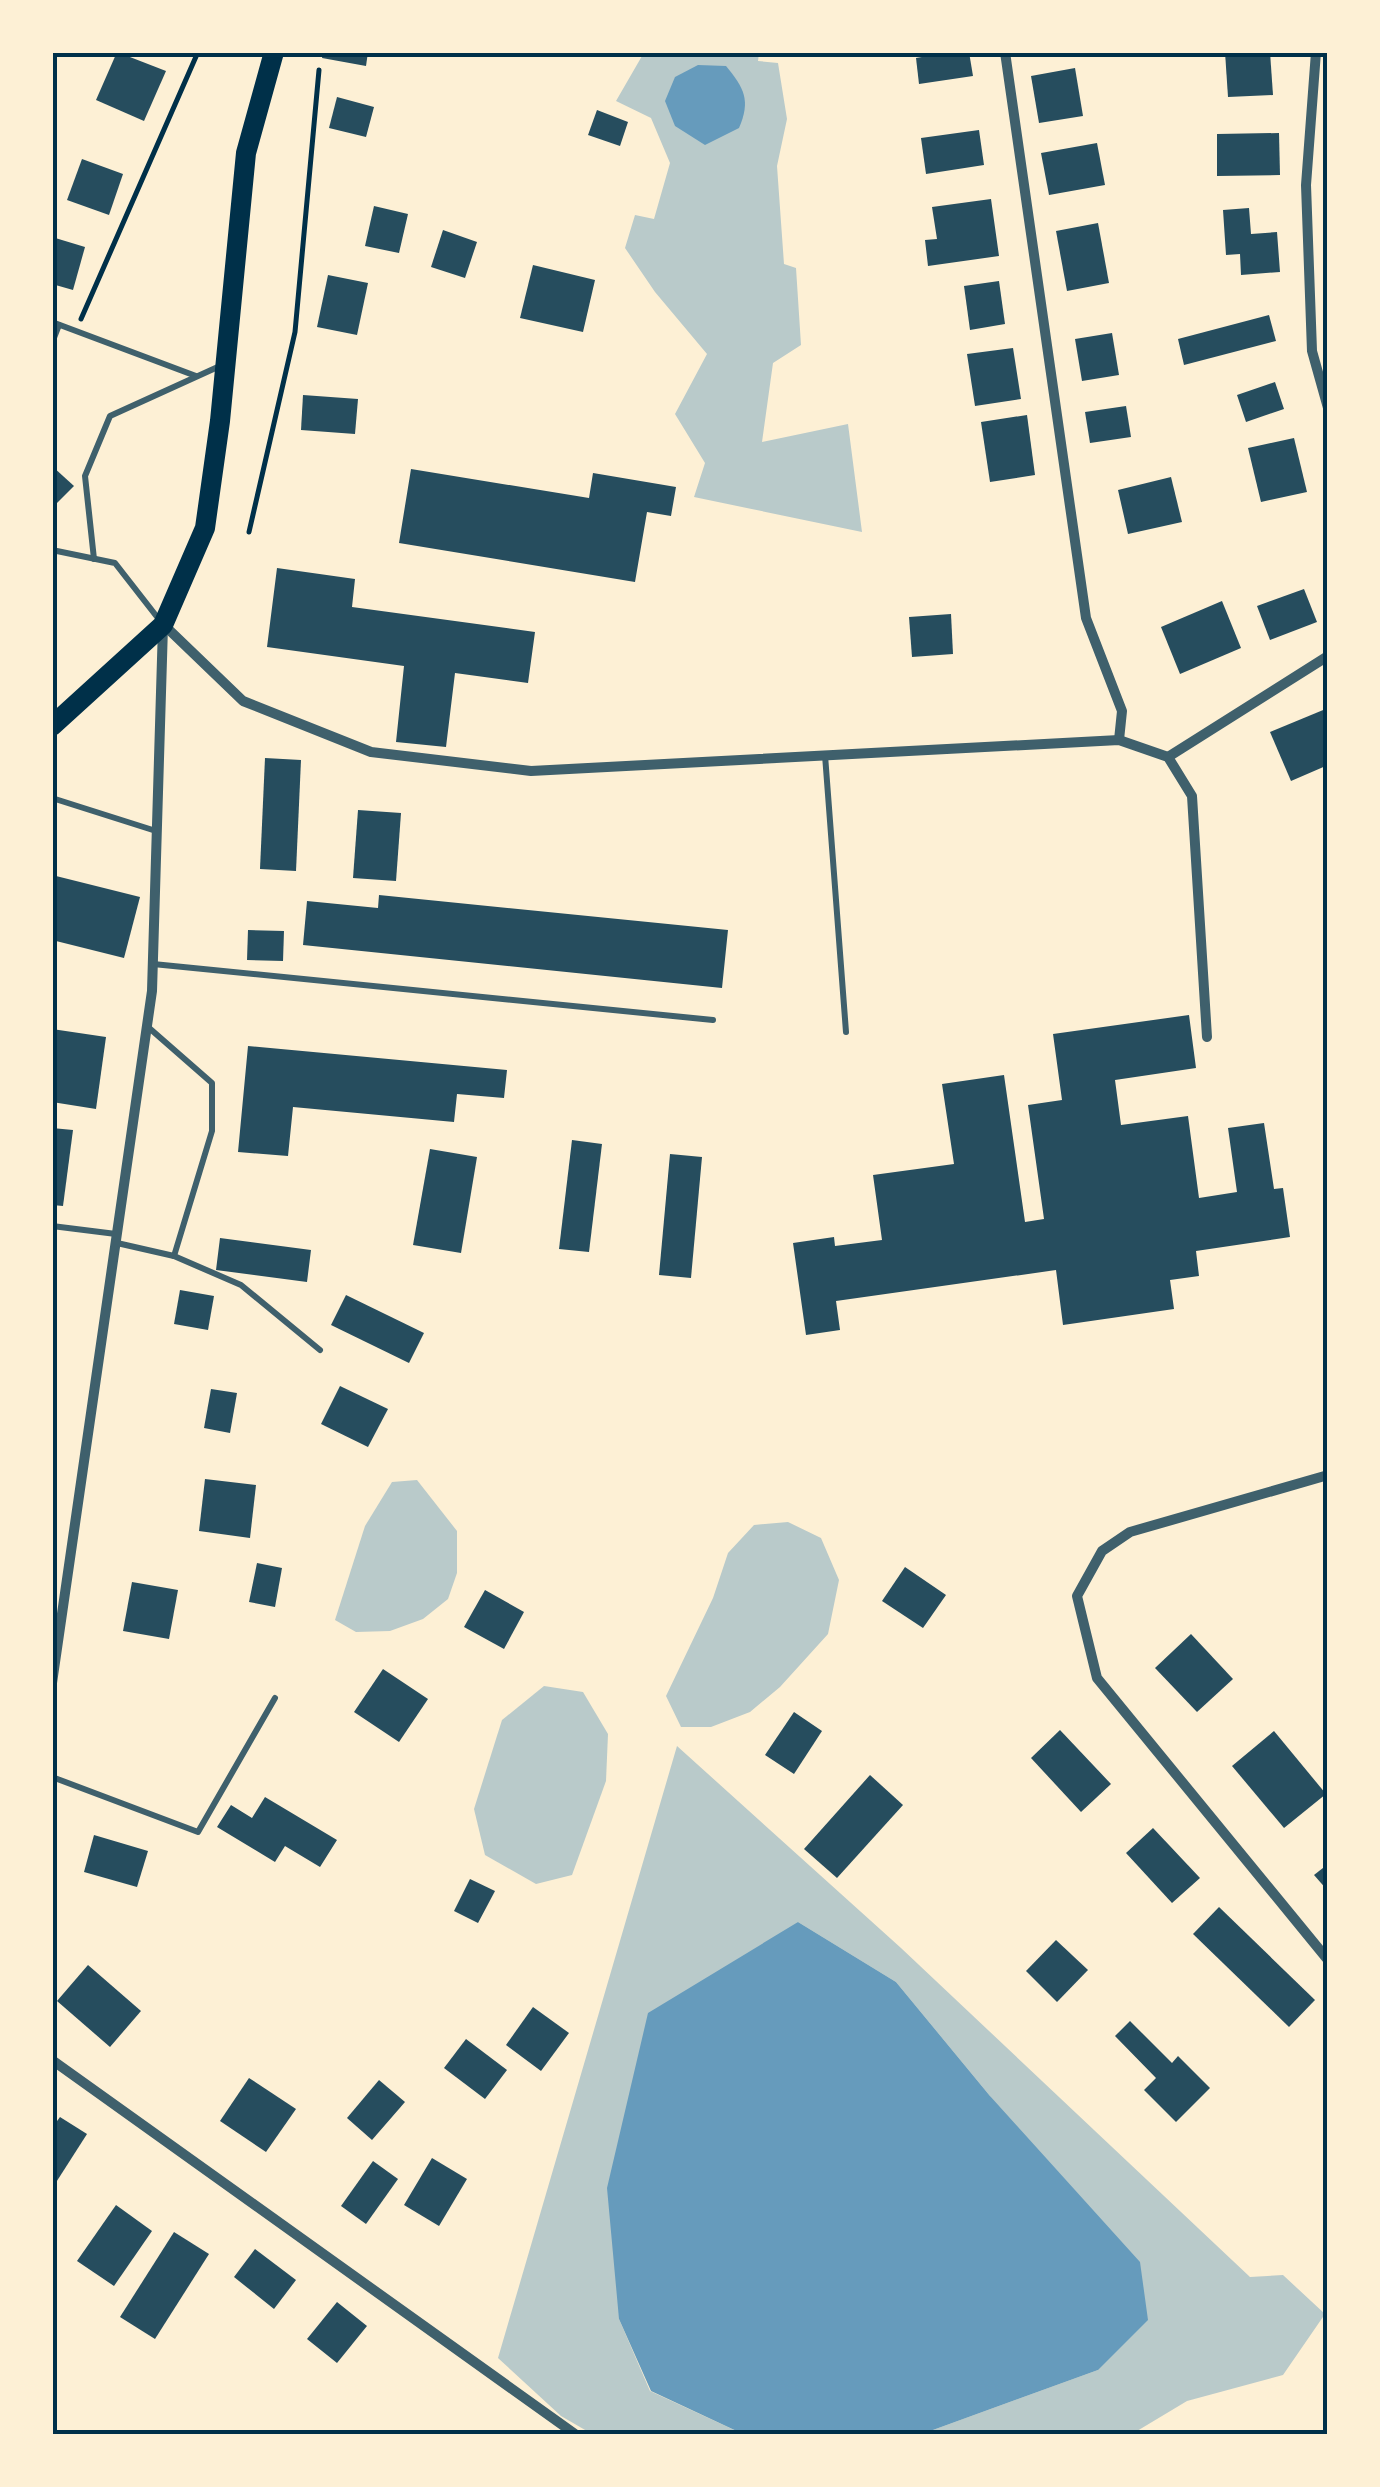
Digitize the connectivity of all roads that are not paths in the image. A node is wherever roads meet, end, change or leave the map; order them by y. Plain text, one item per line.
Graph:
1 (274, 52) edge
2 (1005, 52) edge
3 (1316, 52) edge
4 (56, 323) edge
5 (52, 343) edge
6 (226, 364) junction
7 (197, 376) junction
8 (1328, 408) edge
9 (52, 550) edge
10 (94, 559) junction
11 (163, 625) junction
12 (1328, 656) edge
13 (52, 726) edge
14 (1119, 740) junction
15 (825, 754) junction
16 (1168, 756) junction
17 (52, 798) edge
18 (157, 831) junction
19 (153, 964) junction
20 (713, 1020) dead end
21 (147, 1026) junction
22 (846, 1032) dead end
23 (1207, 1037) dead end
24 (52, 1226) edge
25 (117, 1238) junction
26 (174, 1256) junction
27 (320, 1350) dead end
28 (1328, 1475) edge
29 (52, 1683) edge
30 (275, 1698) dead end
31 (52, 1778) edge
32 (1328, 1960) edge
33 (52, 2060) edge
34 (574, 2434) edge

1 - 6 main road
2 - 14 street
3 - 8 street
4 - 5 lane
4 - 7 lane
6 - 7 lane
6 - 11 main road
7 - 10 lane
9 - 10 lane
10 - 11 lane
11 - 13 main road
11 - 15 street
11 - 18 street
12 - 16 street
14 - 15 street
14 - 16 street
15 - 22 lane
16 - 23 street
17 - 18 lane
18 - 19 street
19 - 20 lane
19 - 21 street
21 - 25 street
21 - 26 lane
24 - 25 lane
25 - 26 lane
25 - 29 street
26 - 27 lane
28 - 32 street
30 - 31 lane
33 - 34 street

